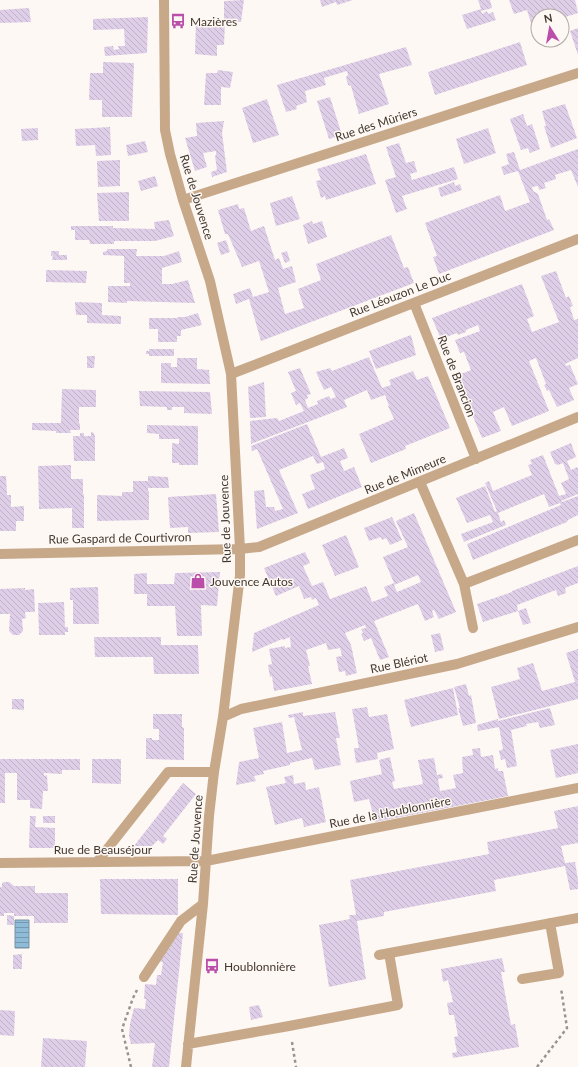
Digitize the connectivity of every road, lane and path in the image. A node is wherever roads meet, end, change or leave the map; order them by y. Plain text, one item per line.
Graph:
1 (164, 0) edge
2 (578, 73) edge
3 (183, 200) junction
4 (578, 239) edge
5 (414, 303) junction
6 (231, 374) junction
7 (578, 417) edge
8 (476, 459) junction
9 (420, 482) junction
10 (578, 540) edge
11 (240, 549) junction
12 (0, 554) edge
13 (464, 584) junction
14 (578, 627) edge
15 (473, 628) dead end
16 (223, 717) junction
17 (214, 772) junction
18 (578, 788) edge
19 (206, 861) junction
20 (97, 862) junction
21 (0, 863) edge
22 (203, 904) junction
23 (578, 918) edge
24 (550, 923) junction
25 (559, 973) junction
26 (144, 977) joint
27 (522, 979) dead end
28 (289, 1026) junction
29 (188, 1044) junction
30 (131, 1067) edge
31 (186, 1067) edge
32 (296, 1067) edge
33 (538, 1067) edge

1 - 3 street, Rue de Jouvence
2 - 3 street, Rue des Mûriers
3 - 6 street, Rue de Jouvence
4 - 5 street, Rue Léouzon Le Duc
5 - 6 street, Rue Léouzon Le Duc
5 - 8 street, Rue de Brancion
6 - 11 street, Rue de Jouvence
7 - 8 street, Rue de Mimeure
8 - 9 street, Rue de Mimeure
9 - 11 street, Rue de Mimeure
9 - 13 street
10 - 13 street
11 - 12 street, Rue Gaspard de Courtivron
11 - 16 street, Rue de Jouvence
13 - 15 street
14 - 16 street, Rue Blériot
16 - 17 street, Rue de Jouvence
17 - 19 street, Rue de Jouvence
17 - 20 street
18 - 19 street, Rue de la Houblonnière
19 - 20 street, Rue de Beauséjour
19 - 22 street, Rue de Jouvence
20 - 21 street, Rue de Beauséjour
22 - 26 street
22 - 29 street, Rue de Jouvence
23 - 24 street
24 - 25 street
24 - 28 street
25 - 27 street
25 - 33 path
26 - 30 path
28 - 29 street
28 - 32 path
29 - 31 street, Rue de Jouvence

